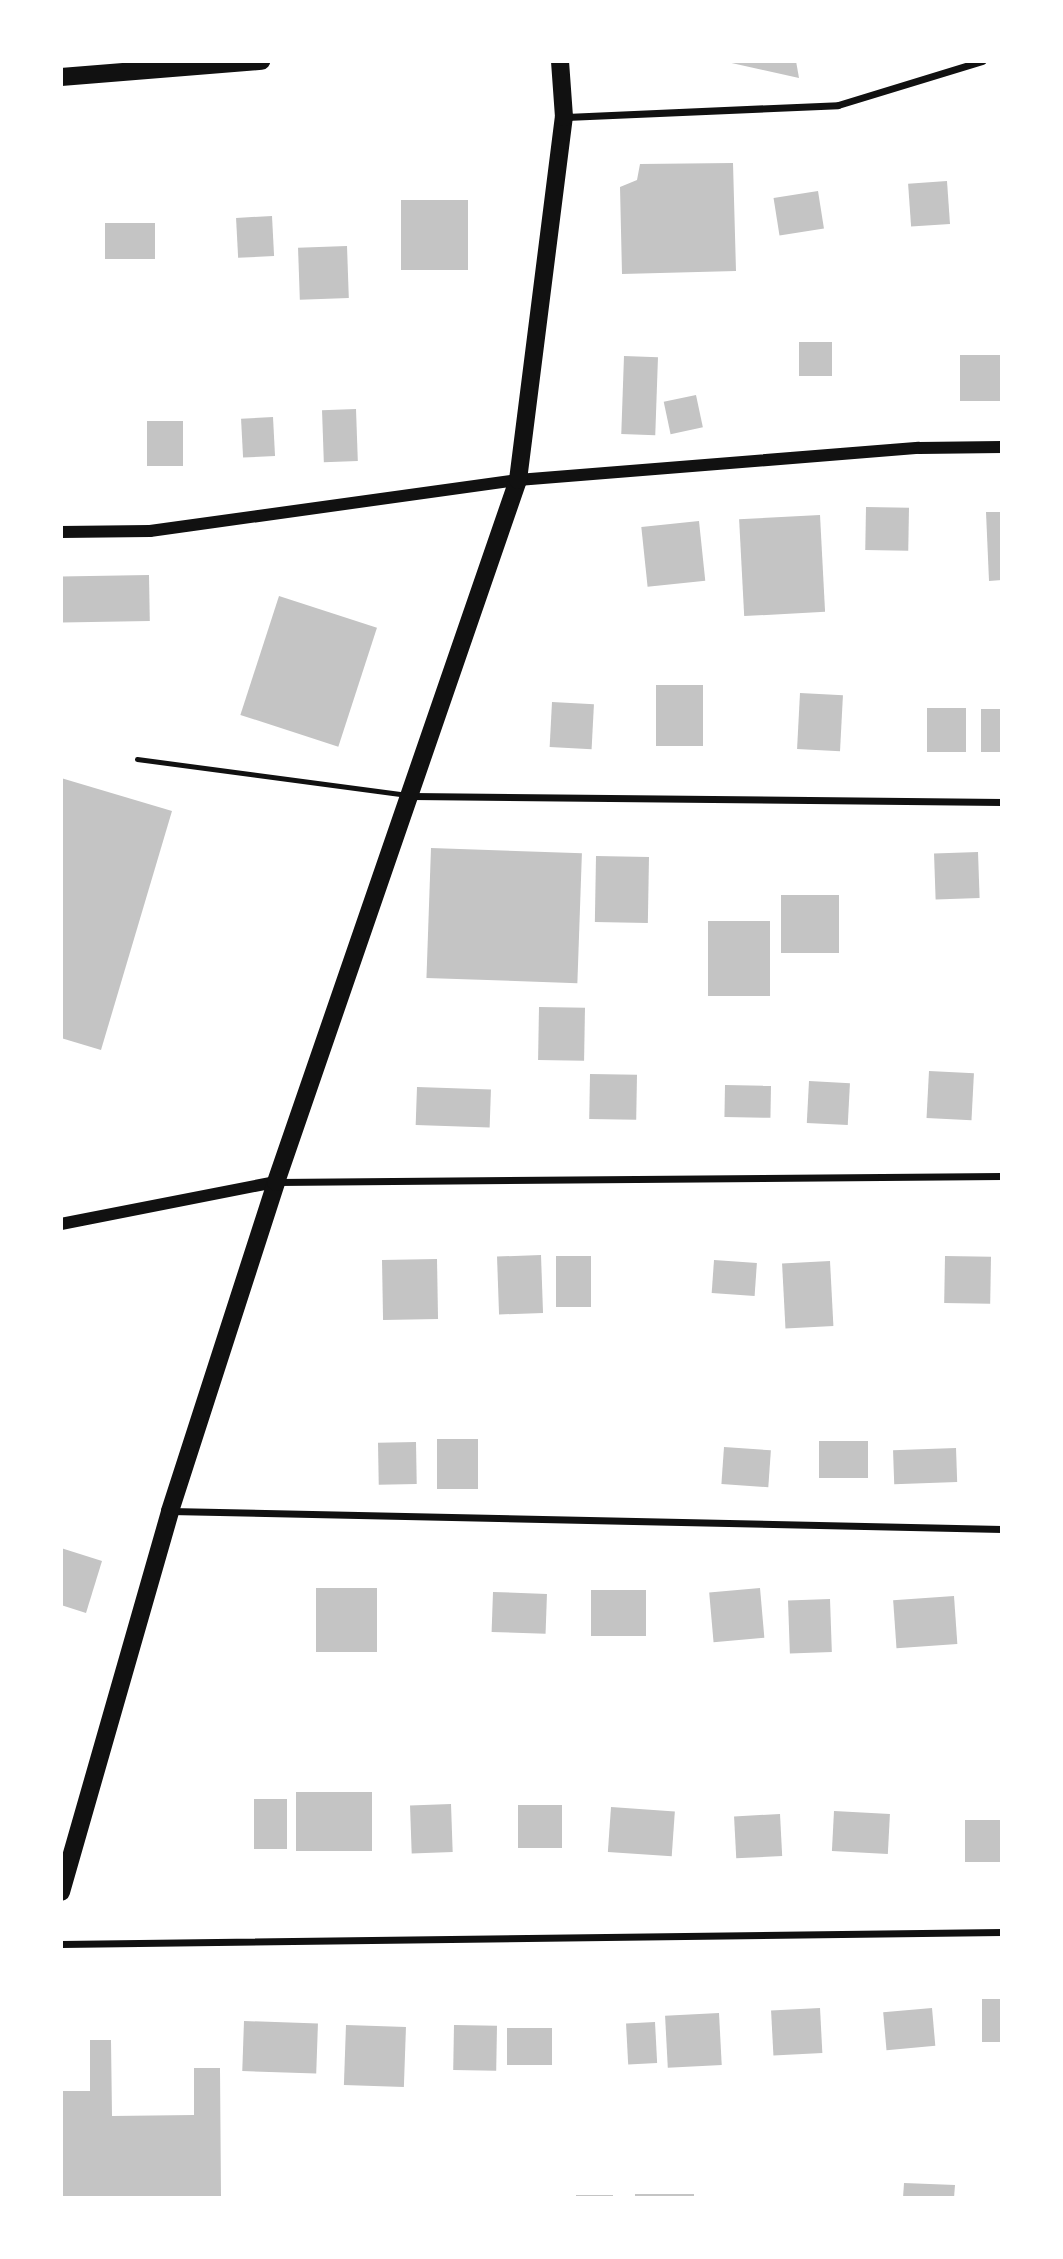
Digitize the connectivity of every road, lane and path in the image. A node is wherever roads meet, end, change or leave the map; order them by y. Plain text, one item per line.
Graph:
1 (261, 61) edge
2 (560, 61) edge
3 (982, 61) edge
4 (61, 77) edge
5 (564, 117) junction
6 (1002, 447) edge
7 (518, 480) junction
8 (61, 532) edge
9 (137, 759) dead end
10 (412, 796) junction
11 (1002, 802) edge
12 (1002, 1177) edge
13 (276, 1182) junction
14 (61, 1224) edge
15 (170, 1511) junction
16 (1002, 1529) edge
17 (61, 1892) edge
18 (1002, 1932) edge
19 (61, 1944) edge

1 - 4 main road
2 - 5 main road
3 - 5 street
5 - 7 main road
6 - 7 street
7 - 8 street
7 - 10 main road
9 - 10 lane
10 - 11 street
10 - 13 main road
12 - 13 street
13 - 14 street
13 - 15 main road
15 - 16 street
15 - 17 main road
18 - 19 street

